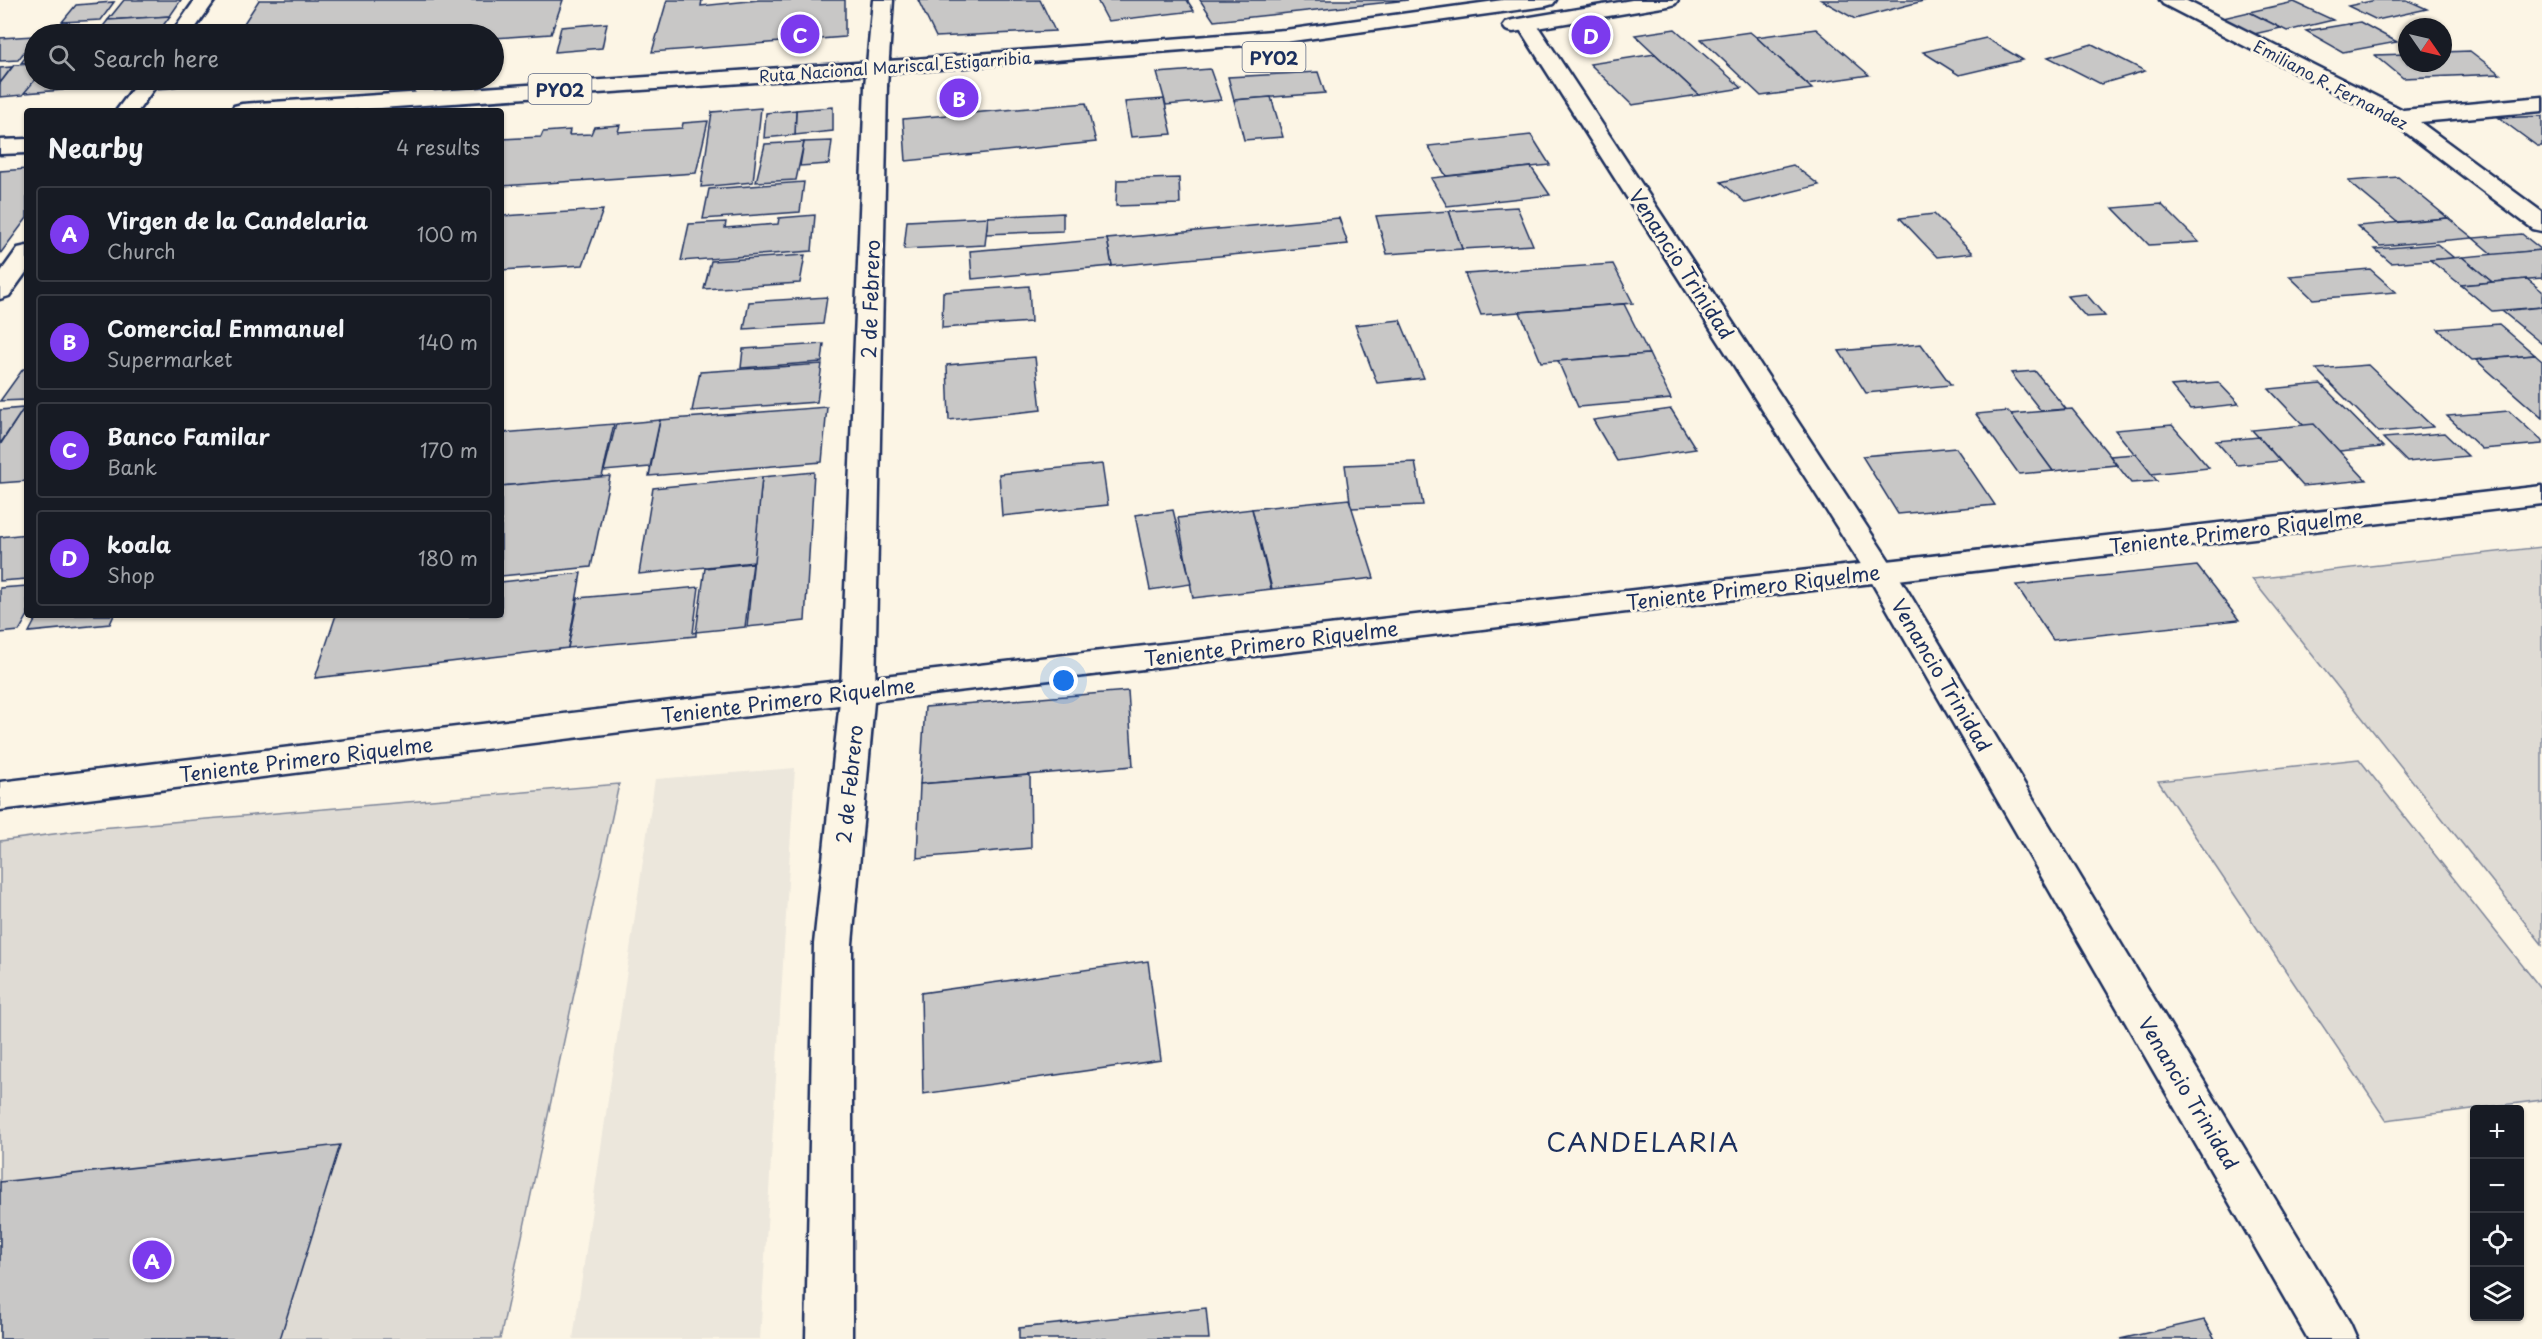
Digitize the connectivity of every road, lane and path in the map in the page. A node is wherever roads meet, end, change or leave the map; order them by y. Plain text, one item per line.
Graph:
1 (205, 0) edge
2 (883, 0) edge
3 (1668, 0) edge
4 (2170, 0) edge
5 (1536, 12) edge
6 (188, 24) edge
7 (1491, 29) dead end
8 (1289, 56) dead end
9 (876, 77) junction
10 (141, 90) edge
11 (423, 90) edge
12 (431, 98) junction
13 (2542, 104) edge
14 (129, 108) edge
15 (286, 108) edge
16 (504, 112) edge
17 (2400, 117) junction
18 (24, 125) edge
19 (0, 127) edge
20 (24, 146) edge
21 (0, 147) edge
22 (2542, 224) edge
23 (24, 257) edge
24 (0, 291) edge
25 (2542, 495) edge
26 (1881, 572) junction
27 (858, 691) junction
28 (0, 796) edge
29 (829, 1339) edge
30 (2334, 1339) edge

1 - 6 main road
2 - 9 main road, 2 de Febrero
3 - 5 main road, Ruta Nacional Mariscal Estigarribia / PY02
4 - 17 main road, Emiliano R. Fernandez
5 - 7 main road, Ruta Nacional Mariscal Estigarribia / PY02
5 - 9 main road, Ruta Nacional Mariscal Estigarribia / PY02
5 - 26 main road, Venancio Trinidad
8 - 9 main road, Ruta Nacional Mariscal Estigarribia / PY02
9 - 12 main road, Ruta Nacional Mariscal Estigarribia / PY02
9 - 16 main road, Ruta Nacional Mariscal Estigarribia / PY02
9 - 27 main road, 2 de Febrero
10 - 14 main road
11 - 12 lane
12 - 15 main road, Ruta Nacional Mariscal Estigarribia / PY02
13 - 17 main road
17 - 22 main road, Emiliano R. Fernandez
18 - 19 main road
20 - 21 main road
23 - 24 main road
25 - 26 main road, Teniente Primero Riquelme
26 - 27 main road, Teniente Primero Riquelme
26 - 30 main road, Venancio Trinidad
27 - 28 main road, Teniente Primero Riquelme
27 - 29 main road, 2 de Febrero

